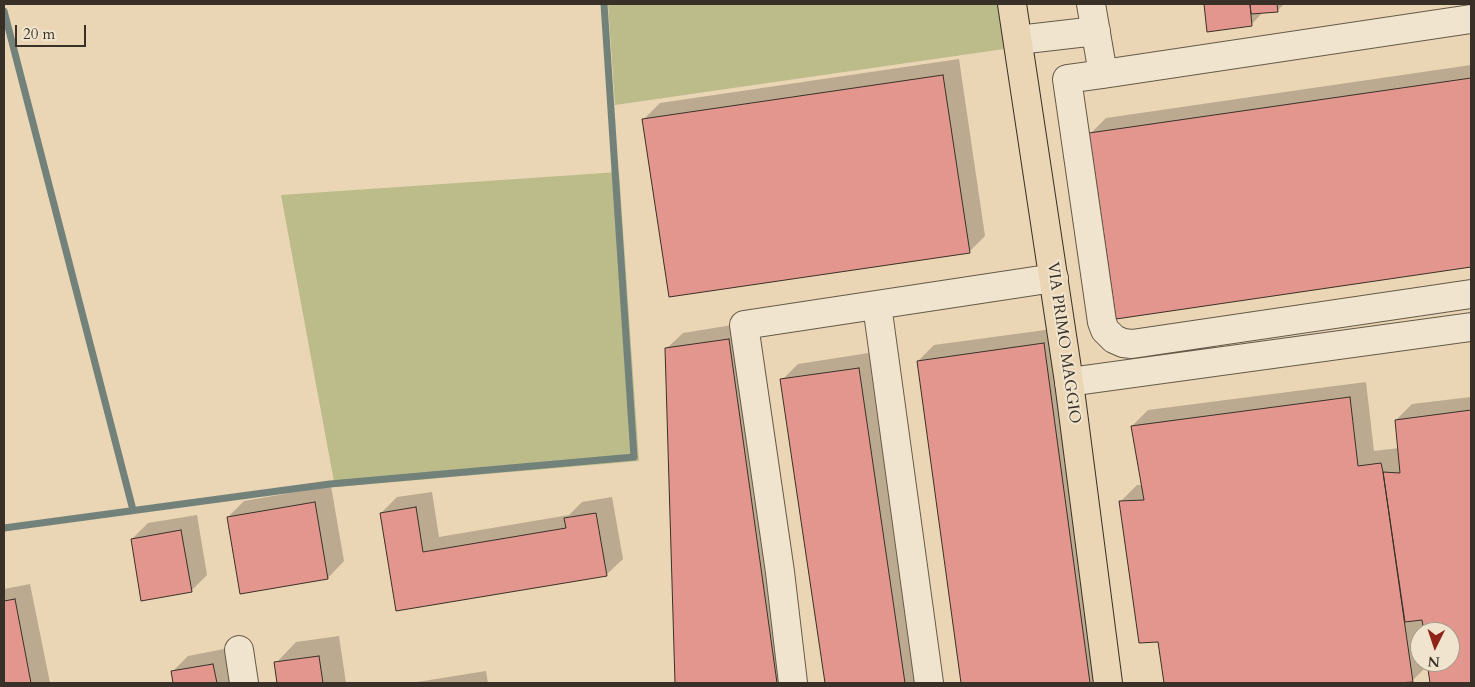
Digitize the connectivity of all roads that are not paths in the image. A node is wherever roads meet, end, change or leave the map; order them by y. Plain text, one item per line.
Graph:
1 (1012, 4) edge
2 (1091, 4) edge
3 (1471, 19) edge
4 (1096, 30) junction
5 (1018, 40) junction
6 (1103, 74) junction
7 (1054, 278) junction
8 (1471, 294) edge
9 (877, 305) junction
10 (1471, 327) edge
11 (1069, 382) junction
12 (239, 650) dead end
13 (244, 683) edge
14 (793, 683) edge
15 (929, 683) edge
16 (1108, 683) edge

1 - 5 main road, VIA PRIMO MAGGIO
2 - 4 street
3 - 6 street
4 - 5 street
4 - 6 street
5 - 7 main road, VIA PRIMO MAGGIO
6 - 8 street
7 - 9 street
7 - 11 main road, VIA PRIMO MAGGIO
9 - 14 street
9 - 15 street
10 - 11 street
11 - 16 main road, VIA PRIMO MAGGIO
12 - 13 street

